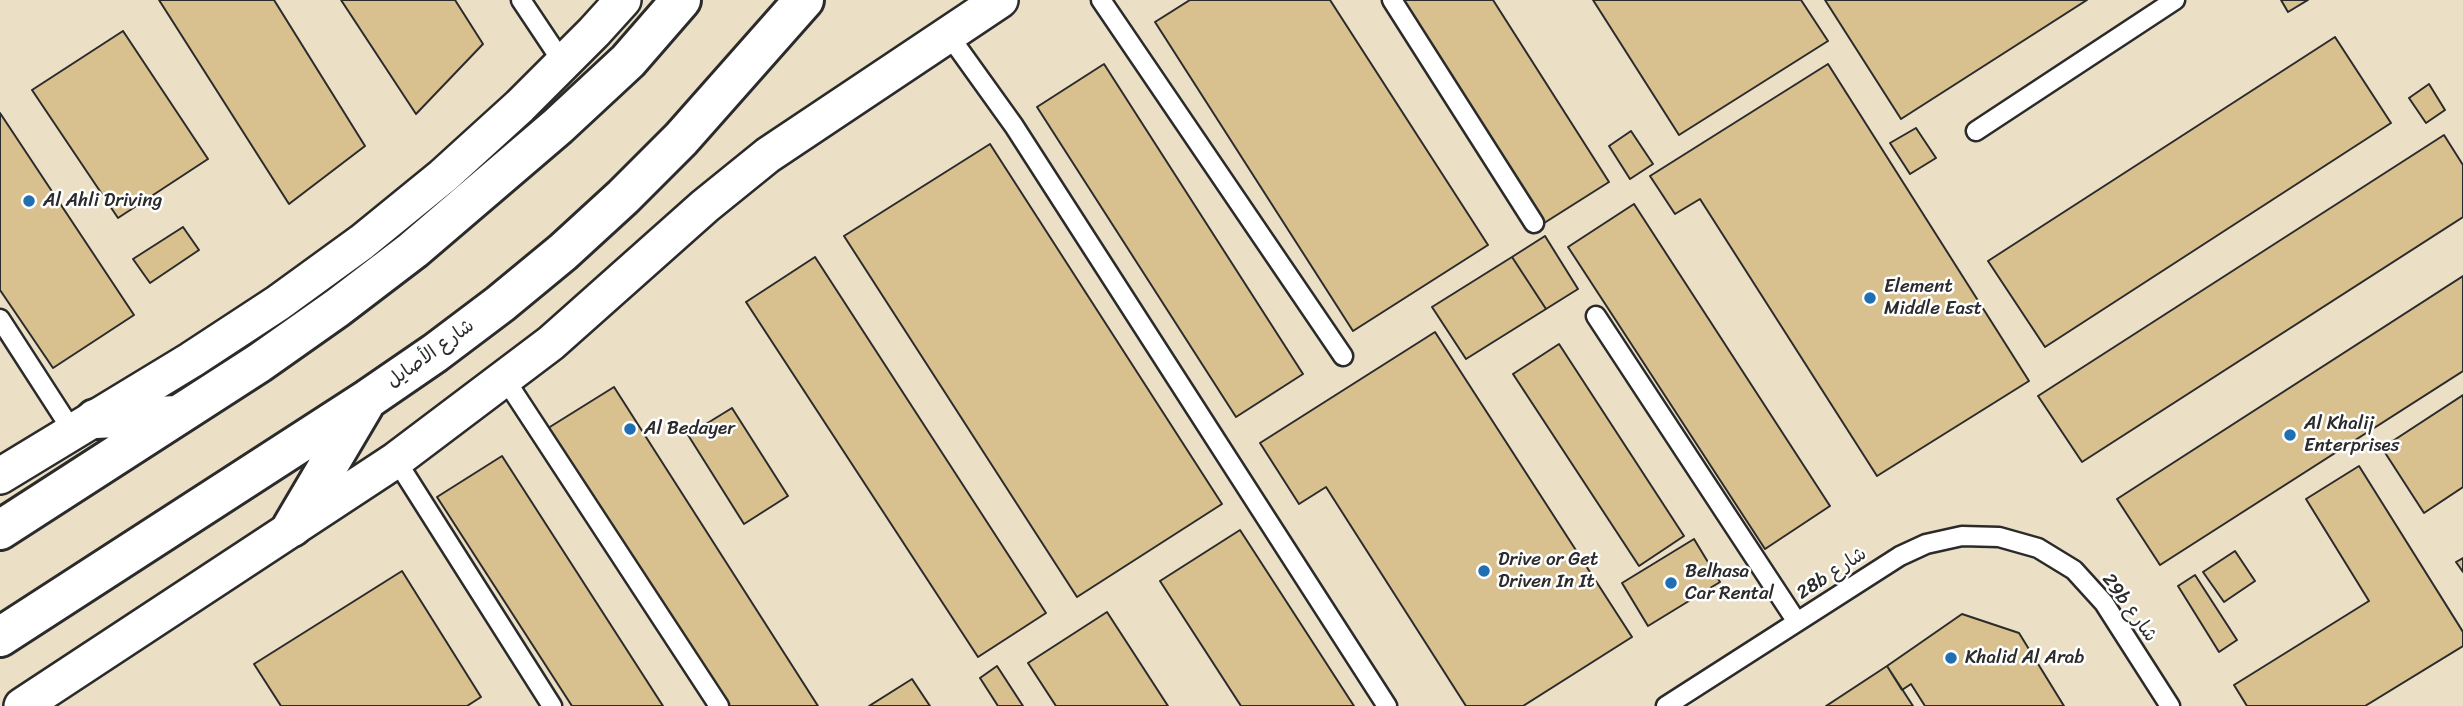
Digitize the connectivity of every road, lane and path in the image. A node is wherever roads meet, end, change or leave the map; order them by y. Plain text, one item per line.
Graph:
1 (521, 0) edge
2 (623, 0) edge
3 (681, 0) edge
4 (803, 0) edge
5 (1000, 0) edge
6 (1101, 0) edge
7 (1392, 0) edge
8 (2175, 0) edge
9 (948, 34) junction
10 (564, 63) junction
11 (1976, 131) dead end
12 (1534, 223) dead end
13 (1596, 316) dead end
14 (0, 319) edge
15 (1343, 356) dead end
16 (505, 379) junction
17 (368, 400) junction
18 (179, 415) junction
19 (84, 425) junction
20 (396, 460) junction
21 (0, 477) edge
22 (292, 527) junction
23 (0, 530) edge
24 (1999, 537) joint
25 (1797, 622) junction
26 (0, 637) edge
27 (22, 706) edge
28 (552, 706) edge
29 (719, 706) edge
30 (1387, 706) edge
31 (1666, 706) edge
32 (2170, 706) edge

1 - 10 lane
2 - 10 street
3 - 18 main road
4 - 17 main road, شارع الأصايل
5 - 9 street
6 - 15 lane
7 - 12 lane
8 - 11 lane
9 - 16 street
9 - 30 lane
10 - 19 street
13 - 25 lane
14 - 19 lane
16 - 20 street
16 - 29 lane
17 - 22 main road
17 - 26 main road, شارع الأصايل
18 - 19 main road
18 - 23 main road
19 - 21 street
20 - 22 street
20 - 28 lane
22 - 27 street
24 - 25 lane, 28b شارع
24 - 32 lane, 29b شارع
25 - 31 lane, 28b شارع

